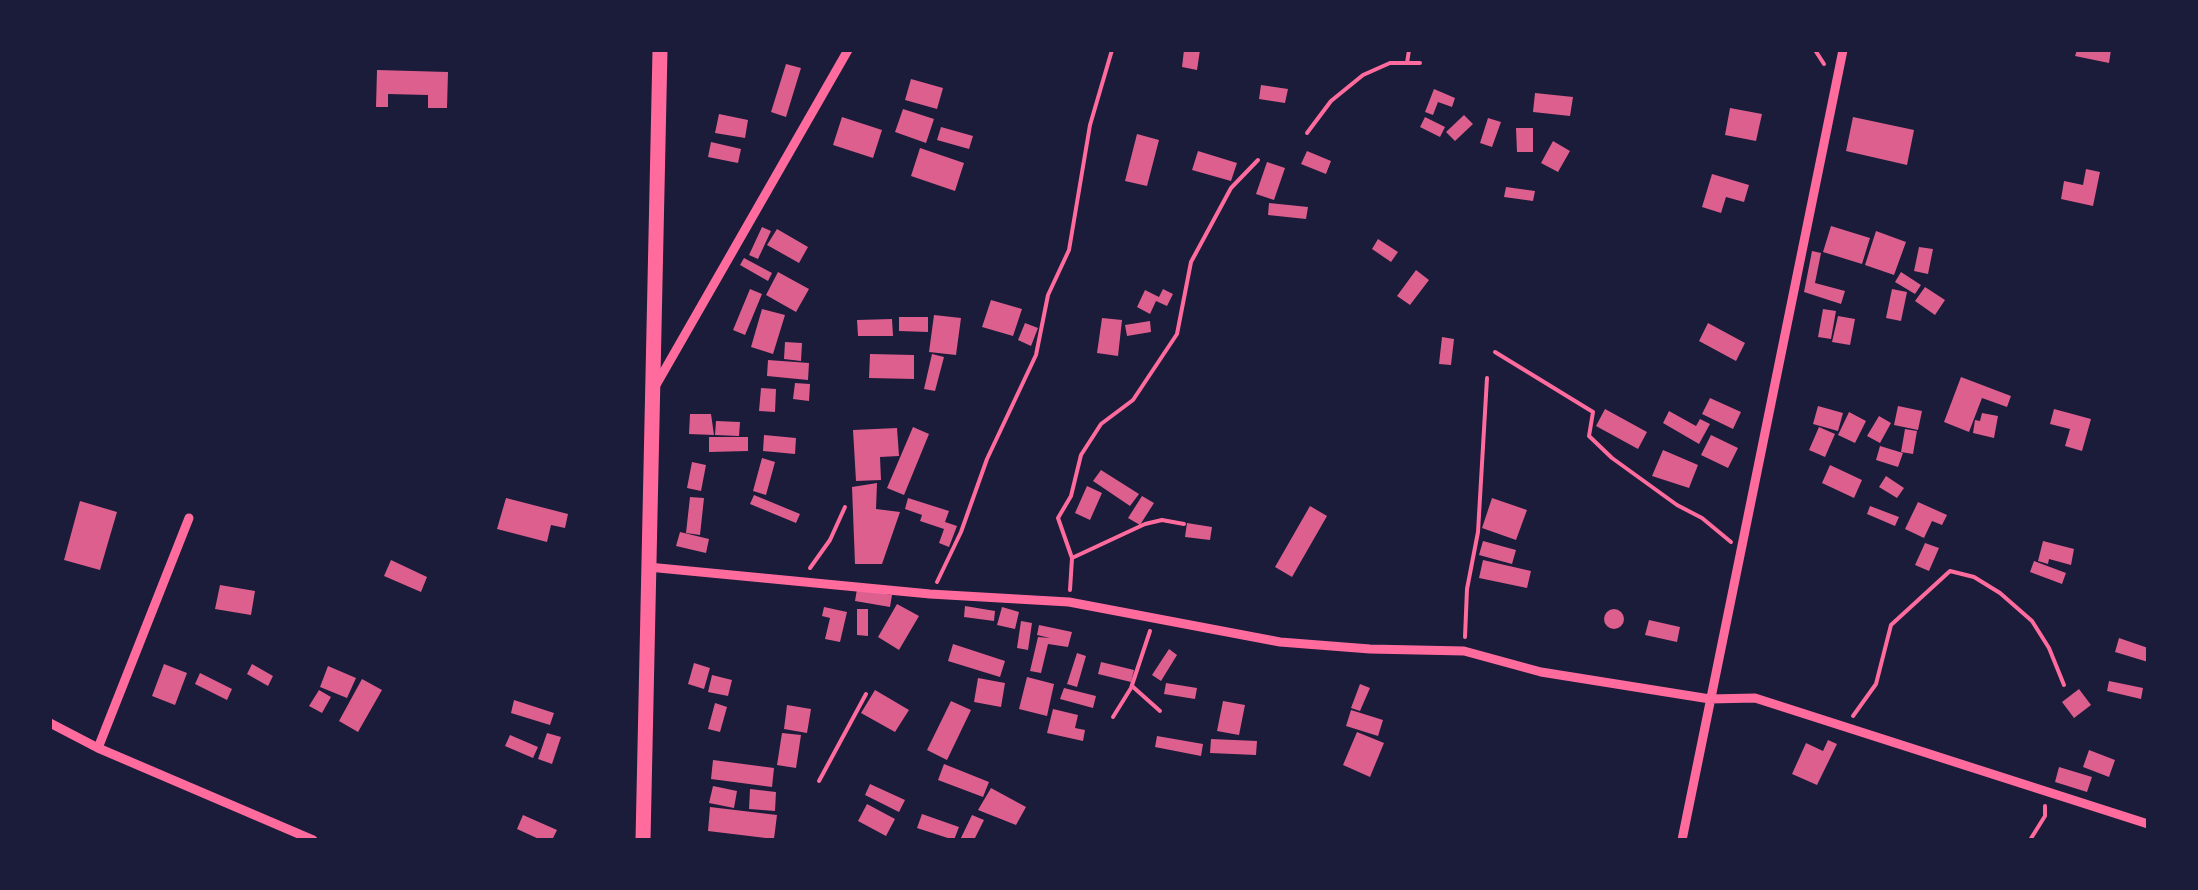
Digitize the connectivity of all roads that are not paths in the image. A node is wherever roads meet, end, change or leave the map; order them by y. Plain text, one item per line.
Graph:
1 (660, 50) edge
2 (848, 50) edge
3 (1842, 50) edge
4 (652, 392) junction
5 (189, 518) dead end
6 (648, 567) junction
7 (1710, 699) junction
8 (50, 723) edge
9 (98, 748) junction
10 (2148, 824) edge
11 (313, 840) edge
12 (643, 840) edge
13 (1682, 840) edge

1 - 4 highway
2 - 4 street
3 - 7 street
4 - 6 highway
5 - 9 street
6 - 7 street
6 - 12 highway
7 - 10 street
7 - 13 street
8 - 9 street
9 - 11 street

